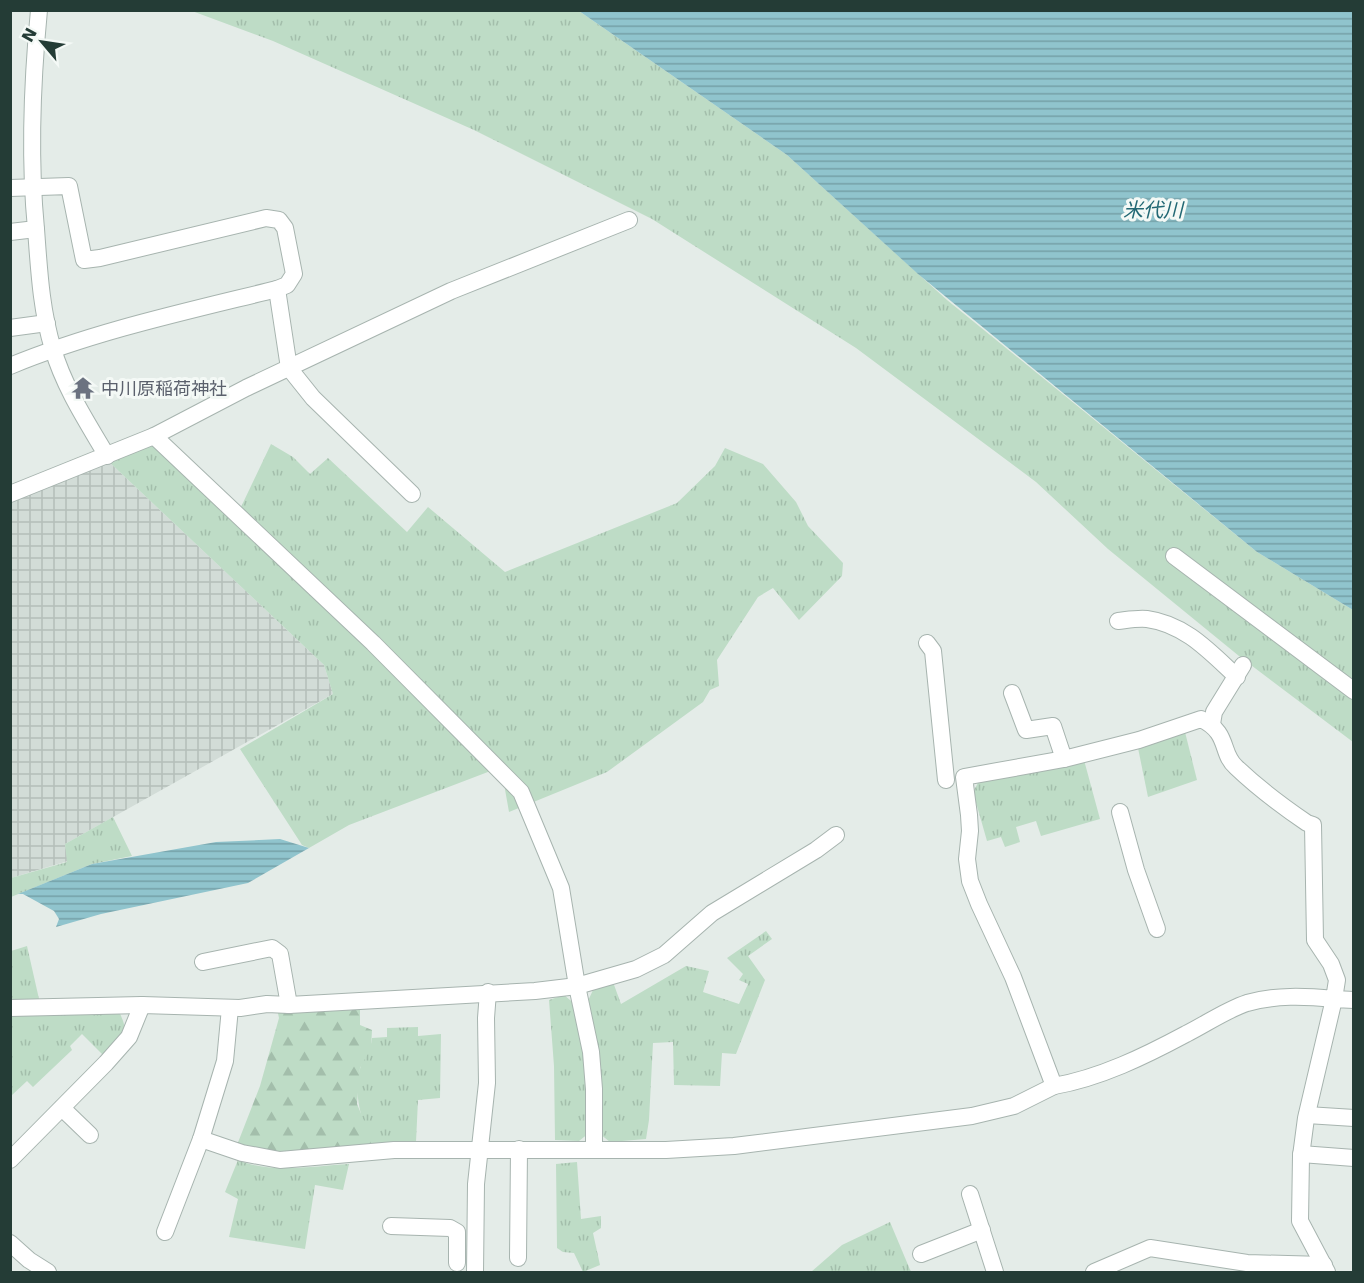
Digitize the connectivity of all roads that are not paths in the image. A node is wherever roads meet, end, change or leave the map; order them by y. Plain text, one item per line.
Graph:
1 (39, 10) edge
2 (10, 188) edge
3 (32, 188) junction
4 (629, 220) dead end
5 (36, 230) junction
6 (10, 232) edge
7 (277, 289) junction
8 (47, 323) junction
9 (10, 328) edge
10 (53, 349) junction
11 (10, 366) edge
12 (289, 368) junction
13 (154, 436) junction
14 (106, 456) junction
15 (10, 494) edge
16 (412, 494) dead end
17 (1174, 556) dead end
18 (1118, 621) dead end
19 (927, 644) dead end
20 (1353, 691) edge
21 (1012, 693) dead end
22 (1212, 724) junction
23 (1064, 759) junction
24 (946, 780) dead end
25 (1120, 812) dead end
26 (836, 835) dead end
27 (1157, 929) dead end
28 (203, 962) dead end
29 (577, 986) junction
30 (488, 992) junction
31 (1334, 999) junction
32 (1353, 1000) edge
33 (142, 1005) junction
34 (289, 1005) junction
35 (10, 1008) edge
36 (230, 1008) junction
37 (1054, 1086) junction
38 (62, 1108) junction
39 (1307, 1115) junction
40 (1353, 1118) edge
41 (90, 1135) dead end
42 (201, 1139) junction
43 (481, 1149) junction
44 (519, 1149) junction
45 (594, 1150) junction
46 (1301, 1154) junction
47 (1353, 1158) edge
48 (10, 1160) edge
49 (970, 1194) dead end
50 (391, 1226) dead end
51 (982, 1230) junction
52 (165, 1232) dead end
53 (10, 1243) edge
54 (921, 1254) dead end
55 (518, 1258) dead end
56 (457, 1263) dead end
57 (1326, 1269) edge
58 (48, 1272) edge
59 (475, 1272) edge
60 (995, 1272) edge
61 (1094, 1272) edge

1 - 3 street
2 - 3 street
3 - 5 street
3 - 7 street
4 - 12 street
5 - 6 street
5 - 8 street
7 - 10 street
7 - 12 street
8 - 9 street
8 - 10 street
10 - 11 street
10 - 14 street
12 - 13 street
12 - 16 street
13 - 14 street
13 - 29 street
14 - 15 street
17 - 20 street
18 - 22 street
19 - 24 street
21 - 23 street
22 - 23 street
22 - 31 street
23 - 37 street
25 - 27 street
26 - 29 street
28 - 34 street
29 - 30 street
29 - 45 street
30 - 34 street
30 - 43 street
31 - 32 street
31 - 37 street
31 - 39 street
33 - 35 street
33 - 36 street
33 - 38 street
34 - 36 street
36 - 42 street
37 - 45 street
38 - 41 street
38 - 48 street
39 - 40 street
39 - 46 street
42 - 43 street
42 - 52 street
43 - 44 street
43 - 59 street
44 - 45 street
44 - 55 street
46 - 47 street
46 - 57 street
49 - 51 street
50 - 56 street
51 - 54 street
51 - 60 street
53 - 58 street
57 - 61 street

